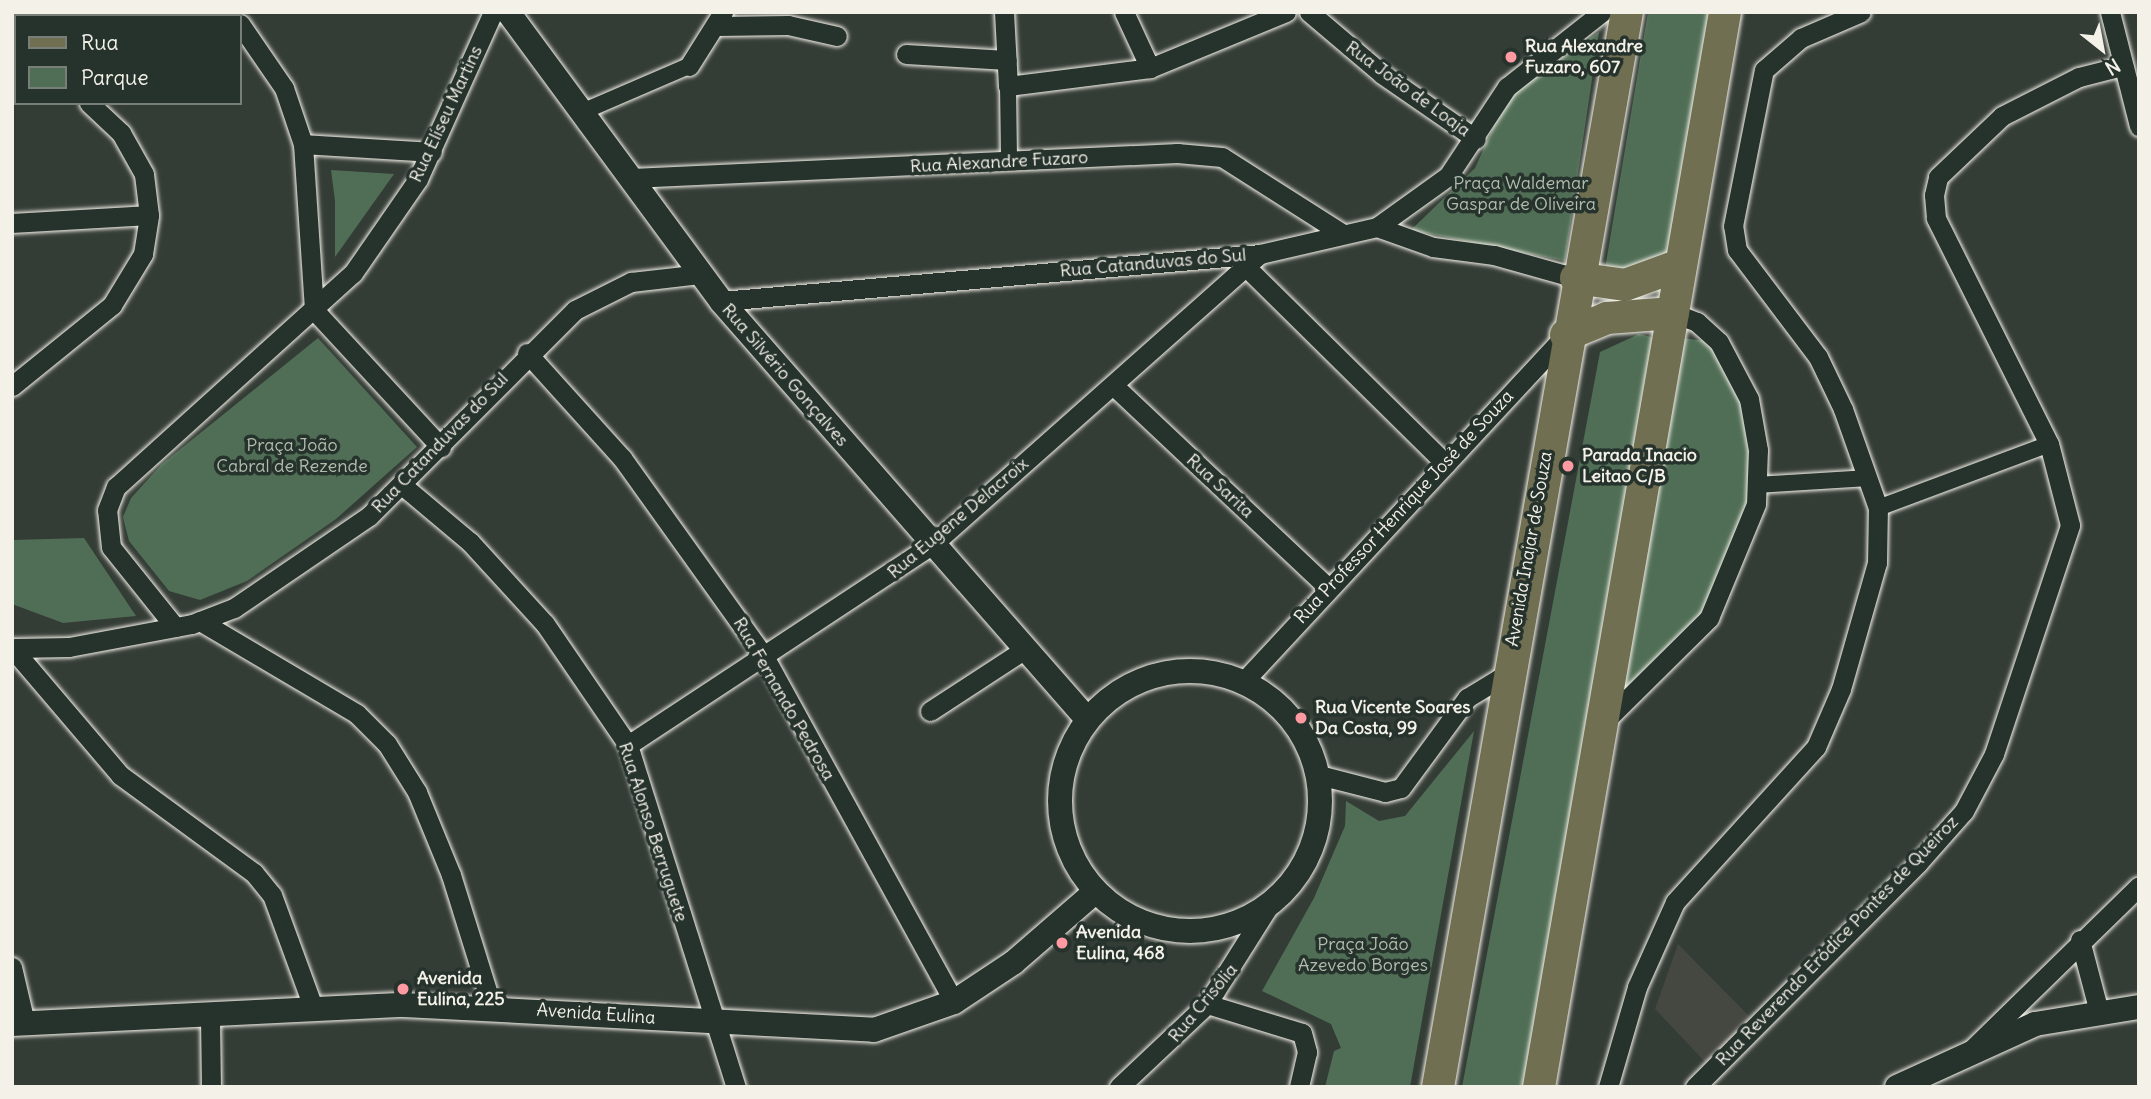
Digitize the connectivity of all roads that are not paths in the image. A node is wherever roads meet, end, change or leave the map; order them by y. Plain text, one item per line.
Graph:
1 (493, 12) edge
2 (508, 12) edge
3 (1004, 12) edge
4 (1124, 12) edge
5 (1286, 12) edge
6 (1309, 12) edge
7 (1602, 12) edge
8 (1627, 12) edge
9 (1725, 12) edge
10 (1861, 12) edge
11 (2110, 12) edge
12 (721, 19) edge
13 (242, 27) edge
14 (837, 36) dead end
15 (906, 54) dead end
16 (1007, 60) junction
17 (689, 66) joint
18 (2122, 66) junction
19 (1150, 68) junction
20 (1008, 86) junction
21 (91, 105) edge
22 (582, 112) junction
23 (2139, 126) edge
24 (1476, 139) junction
25 (303, 144) junction
26 (432, 152) junction
27 (1009, 161) junction
28 (631, 178) junction
29 (149, 215) junction
30 (12, 223) edge
31 (1377, 227) junction
32 (1343, 234) junction
33 (1253, 261) junction
34 (1680, 265) junction
35 (700, 274) junction
36 (1576, 278) junction
37 (721, 301) junction
38 (314, 310) junction
39 (1673, 313) junction
40 (1566, 335) junction
41 (527, 353) junction
42 (12, 386) edge
43 (1114, 386) junction
44 (2049, 444) junction
45 (442, 447) junction
46 (1446, 464) junction
47 (1869, 478) junction
48 (402, 485) junction
49 (1756, 485) junction
50 (1878, 508) junction
51 (933, 544) junction
52 (1327, 587) junction
53 (200, 621) junction
54 (175, 627) junction
55 (14, 648) edge
56 (1025, 649) junction
57 (765, 658) junction
58 (1508, 673) junction
59 (1244, 681) junction
60 (930, 711) dead end
61 (1087, 719) junction
62 (1604, 722) junction
63 (628, 745) junction
64 (1319, 775) junction
65 (2139, 886) edge
66 (1095, 892) junction
67 (1270, 905) junction
68 (2080, 940) junction
69 (12, 967) edge
70 (954, 1002) junction
71 (1207, 1004) junction
72 (492, 1007) junction
73 (2139, 1007) edge
74 (314, 1010) junction
75 (2099, 1012) junction
76 (210, 1017) junction
77 (712, 1021) junction
78 (18, 1023) edge
79 (1967, 1054) junction
80 (211, 1087) edge
81 (736, 1087) edge
82 (1119, 1087) edge
83 (1299, 1087) edge
84 (1438, 1087) edge
85 (1539, 1087) edge
86 (1608, 1087) edge
87 (1695, 1087) edge
88 (1896, 1087) edge

1 - 26 street, Rua Eliseu Martins
2 - 22 street, Rua Silvério Gonçalves
3 - 16 street
4 - 19 street
5 - 19 street
6 - 24 street, Rua João de Loaja
7 - 24 street
8 - 36 main road, Avenida Inajar de Souza
9 - 34 main road
10 - 47 street
11 - 18 street
12 - 14 street
12 - 17 street
13 - 25 street
15 - 16 street
16 - 20 street
17 - 22 street
18 - 23 street
18 - 44 street, Rua Reverendo Eródice Pontes de Queiroz
19 - 20 street
20 - 27 street
21 - 29 street
22 - 28 street, Rua Silvério Gonçalves
24 - 31 street
25 - 26 street
25 - 38 street
26 - 38 street, Rua Eliseu Martins
27 - 28 street, Rua Alexandre Fuzaro
27 - 32 street, Rua Alexandre Fuzaro
28 - 35 street, Rua Silvério Gonçalves
29 - 30 street
29 - 42 street
31 - 32 street, Rua Catanduvas do Sul
31 - 36 street
32 - 33 street, Rua Catanduvas do Sul
33 - 37 street, Rua Catanduvas do Sul
33 - 43 street, Rua Eugene Delacroix
33 - 46 street
34 - 36 main road
34 - 39 main road
35 - 37 street, Rua Silvério Gonçalves
35 - 41 street, Rua Catanduvas do Sul
36 - 40 main road, Avenida Inajar de Souza
37 - 51 street, Rua Silvério Gonçalves
38 - 45 street
38 - 54 street, Rua Eliseu Martins
39 - 40 main road
39 - 49 street
39 - 62 main road
40 - 46 street, Rua Professor Henrique José de Souza
40 - 58 main road, Avenida Inajar de Souza
41 - 45 street, Rua Catanduvas do Sul
41 - 57 street, Rua Fernando Pedrosa
43 - 51 street, Rua Eugene Delacroix
43 - 52 street, Rua Sarita
44 - 50 street
44 - 87 street, Rua Reverendo Eródice Pontes de Queiroz
45 - 48 street, Rua Catanduvas do Sul
46 - 52 street, Rua Professor Henrique José de Souza
47 - 49 street
47 - 50 street
48 - 53 street, Rua Catanduvas do Sul
48 - 63 street, Rua Alonso Berruguete
49 - 62 street
50 - 86 street
51 - 56 street, Rua Silvério Gonçalves
51 - 57 street, Rua Eugene Delacroix
52 - 59 street, Rua Professor Henrique José de Souza
53 - 54 street, Rua Catanduvas do Sul
53 - 72 street
54 - 55 street, Rua Catanduvas do Sul
55 - 74 street
56 - 60 street
56 - 61 street, Rua Silvério Gonçalves
57 - 63 street, Rua Eugene Delacroix
57 - 70 street, Rua Fernando Pedrosa
58 - 64 street
58 - 84 main road, Avenida Inajar de Souza
59 - 61 street
59 - 64 street
61 - 66 street
62 - 85 main road
63 - 77 street, Rua Alonso Berruguete
64 - 67 street
65 - 68 street
66 - 67 street
66 - 70 street, Avenida Eulina
67 - 71 street, Rua Crisólia
68 - 75 street
68 - 79 street
69 - 78 street
70 - 77 street, Avenida Eulina
71 - 82 street, Rua Crisólia
71 - 83 street
72 - 74 street, Avenida Eulina
72 - 77 street, Avenida Eulina
73 - 75 street
74 - 76 street, Avenida Eulina
75 - 79 street
76 - 78 street, Avenida Eulina
76 - 80 street
77 - 81 street, Rua Alonso Berruguete
79 - 88 street

